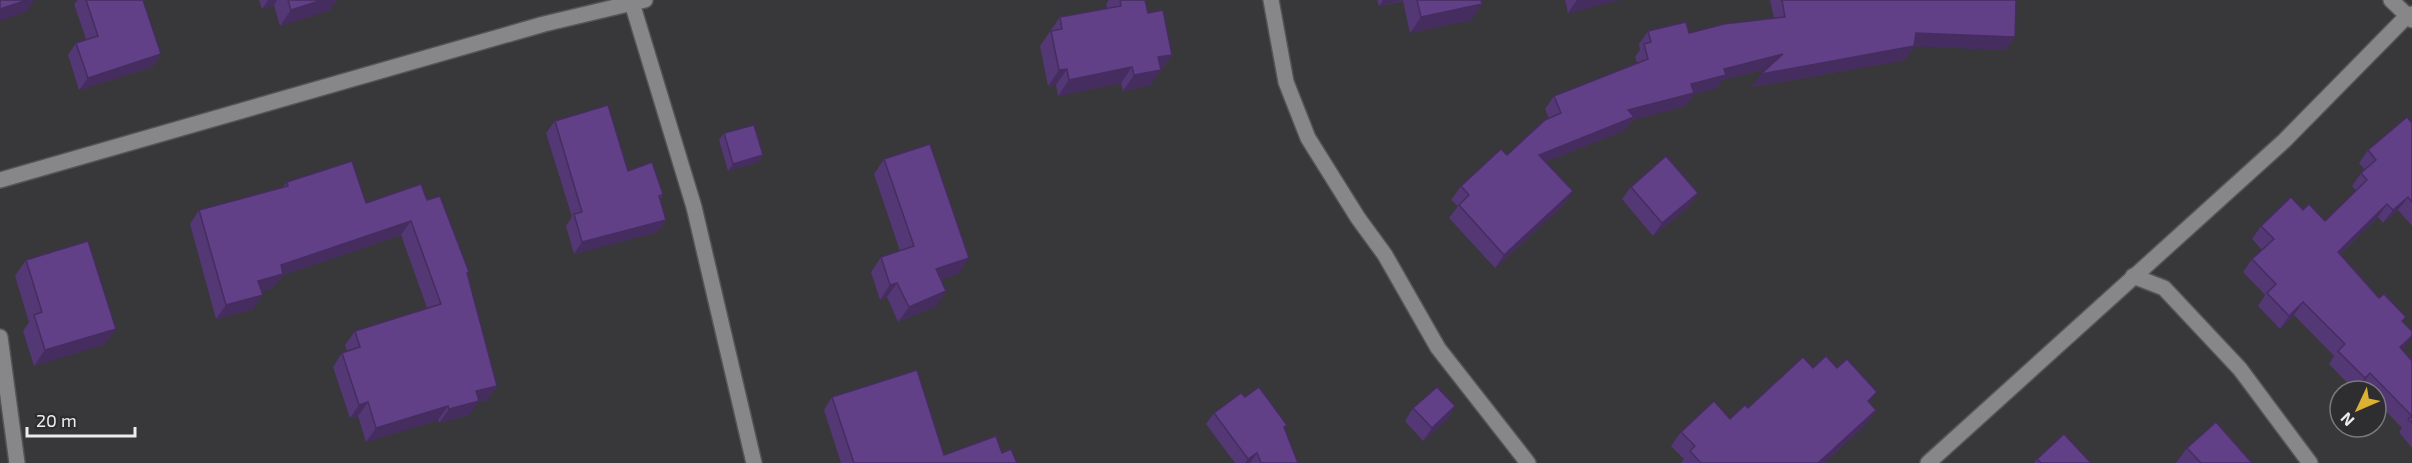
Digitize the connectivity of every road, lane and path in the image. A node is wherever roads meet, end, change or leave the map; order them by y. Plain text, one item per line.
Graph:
1 (1271, 0) edge
2 (2391, 0) edge
3 (639, 2) edge
4 (2410, 16) edge
5 (0, 180) edge
6 (2133, 276) junction
7 (0, 337) edge
8 (17, 463) edge
9 (754, 463) edge
10 (1528, 463) edge
11 (1928, 463) edge
12 (2310, 463) edge

1 - 10 street
2 - 4 street
3 - 5 street
3 - 9 street
4 - 6 street
6 - 11 street
6 - 12 street
7 - 8 street

